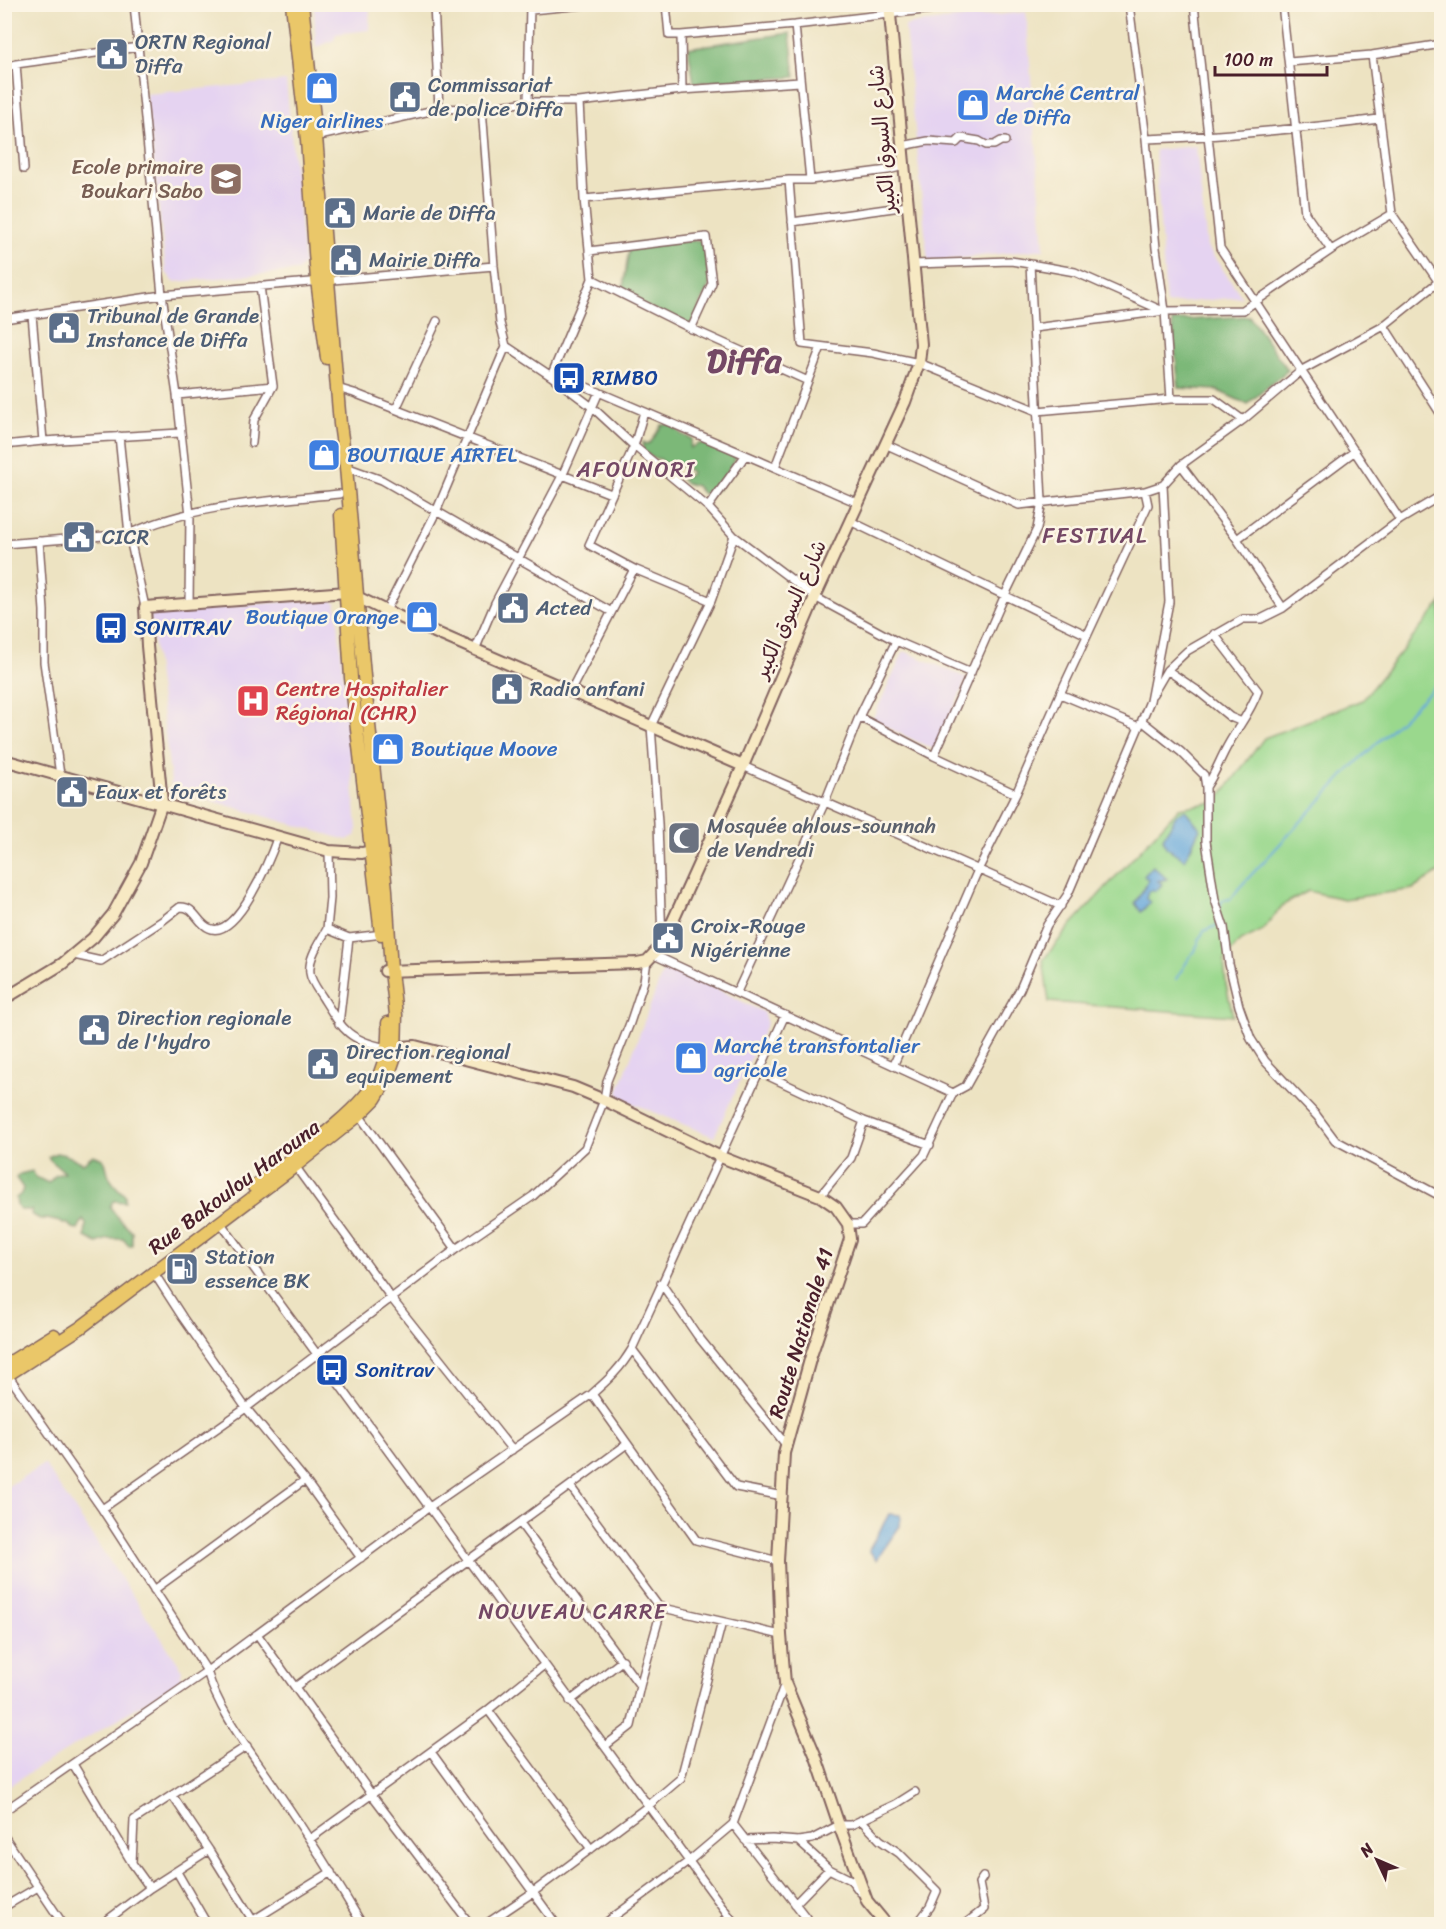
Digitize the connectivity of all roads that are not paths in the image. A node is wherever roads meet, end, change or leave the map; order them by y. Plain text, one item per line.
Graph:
1 (134, 4) edge
2 (292, 4) edge
3 (302, 4) edge
4 (434, 4) edge
5 (594, 4) edge
6 (666, 4) edge
7 (975, 4) edge
8 (1129, 4) edge
9 (1194, 4) edge
10 (1282, 4) edge
11 (530, 7) edge
12 (889, 9) edge
13 (795, 25) junction
14 (681, 35) junction
15 (1442, 44) edge
16 (139, 47) junction
17 (1372, 55) junction
18 (1289, 62) junction
19 (16, 64) junction
20 (4, 67) edge
21 (800, 82) junction
22 (682, 90) junction
23 (528, 102) junction
24 (579, 102) junction
25 (482, 108) junction
26 (439, 109) junction
27 (1379, 119) junction
28 (1295, 130) junction
29 (1207, 137) junction
30 (311, 139) junction
31 (1146, 139) junction
32 (1005, 141) dead end
33 (902, 146) junction
34 (904, 166) junction
35 (24, 169) dead end
36 (789, 180) junction
37 (810, 180) junction
38 (584, 199) junction
39 (908, 206) junction
40 (1392, 214) junction
41 (792, 222) junction
42 (1331, 250) junction
43 (589, 251) junction
44 (913, 264) junction
45 (1030, 264) junction
46 (494, 266) junction
47 (592, 279) junction
48 (322, 280) junction
49 (1440, 280) edge
50 (260, 286) junction
51 (162, 295) junction
52 (1256, 301) junction
53 (1165, 311) junction
54 (32, 315) junction
55 (4, 319) edge
56 (437, 321) dead end
57 (1384, 326) junction
58 (1034, 328) junction
59 (691, 329) junction
60 (506, 346) junction
61 (821, 347) junction
62 (919, 363) junction
63 (1302, 370) junction
64 (551, 376) junction
65 (808, 381) junction
66 (273, 386) junction
67 (337, 388) junction
68 (599, 392) junction
69 (177, 395) junction
70 (1171, 399) junction
71 (592, 407) junction
72 (396, 409) junction
73 (1037, 411) junction
74 (644, 412) junction
75 (1442, 416) edge
76 (1243, 420) junction
77 (180, 433) junction
78 (119, 436) junction
79 (466, 438) junction
80 (43, 441) junction
81 (252, 443) dead end
82 (885, 444) junction
83 (4, 445) edge
84 (634, 446) junction
85 (1355, 451) junction
86 (745, 456) junction
87 (1180, 465) junction
88 (775, 466) junction
89 (346, 467) junction
90 (563, 474) junction
91 (1163, 485) junction
92 (1145, 491) junction
93 (339, 494) junction
94 (611, 494) junction
95 (1442, 495) edge
96 (1042, 501) junction
97 (858, 503) junction
98 (708, 507) junction
99 (436, 512) junction
100 (190, 514) junction
101 (1400, 520) junction
102 (850, 521) junction
103 (129, 534) junction
104 (734, 536) junction
105 (1237, 539) junction
106 (39, 542) junction
107 (4, 544) edge
108 (519, 558) junction
109 (634, 569) junction
110 (352, 594) junction
111 (1005, 595) junction
112 (815, 597) junction
113 (711, 601) junction
114 (189, 604) junction
115 (145, 607) junction
116 (1283, 608) junction
117 (386, 611) junction
118 (610, 611) junction
119 (1214, 634) junction
120 (1088, 635) junction
121 (896, 641) junction
122 (475, 650) junction
123 (1167, 670) junction
124 (971, 673) junction
125 (571, 690) junction
126 (1060, 694) junction
127 (1151, 699) junction
128 (859, 717) junction
129 (1242, 722) junction
130 (1140, 724) junction
131 (651, 726) junction
132 (934, 756) junction
133 (4, 760) edge
134 (743, 766) junction
135 (60, 775) junction
136 (1206, 788) junction
137 (1016, 794) junction
138 (825, 802) junction
139 (162, 804) junction
140 (278, 836) junction
141 (377, 849) junction
142 (329, 851) junction
143 (978, 870) junction
144 (1060, 906) junction
145 (327, 929) junction
146 (385, 934) junction
147 (349, 938) junction
148 (662, 945) junction
149 (74, 955) junction
150 (651, 958) junction
151 (388, 971) junction
152 (737, 992) junction
153 (4, 999) edge
154 (785, 1015) junction
155 (339, 1024) junction
156 (391, 1047) junction
157 (894, 1064) junction
158 (760, 1072) junction
159 (953, 1093) junction
160 (604, 1100) junction
161 (359, 1115) junction
162 (864, 1121) junction
163 (930, 1145) junction
164 (721, 1157) junction
165 (295, 1166) junction
166 (820, 1196) junction
167 (1442, 1197) edge
168 (220, 1222) junction
169 (848, 1224) junction
170 (456, 1250) junction
171 (154, 1272) junction
172 (661, 1283) junction
173 (392, 1299) junction
174 (632, 1349) junction
175 (316, 1354) junction
176 (6, 1373) edge
177 (592, 1394) junction
178 (246, 1407) junction
179 (627, 1444) junction
180 (787, 1446) junction
181 (512, 1450) junction
182 (305, 1480) junction
183 (570, 1486) junction
184 (783, 1496) junction
185 (428, 1508) junction
186 (102, 1509) junction
187 (520, 1523) junction
188 (361, 1558) junction
189 (468, 1561) junction
190 (778, 1561) junction
191 (154, 1590) junction
192 (662, 1607) junction
193 (722, 1622) junction
194 (257, 1634) junction
195 (781, 1635) junction
196 (623, 1660) junction
197 (544, 1665) junction
198 (207, 1671) junction
199 (785, 1683) junction
200 (640, 1686) junction
201 (295, 1687) junction
202 (570, 1701) junction
203 (488, 1710) junction
204 (247, 1746) junction
205 (605, 1746) junction
206 (430, 1752) junction
207 (73, 1764) junction
208 (915, 1792) dead end
209 (172, 1795) junction
210 (372, 1795) junction
211 (648, 1806) junction
212 (4, 1811) edge
213 (861, 1820) junction
214 (733, 1824) junction
215 (839, 1825) junction
216 (4, 1836) edge
217 (310, 1839) junction
218 (745, 1840) junction
219 (798, 1841) junction
220 (591, 1849) junction
221 (209, 1850) junction
222 (688, 1862) junction
223 (132, 1863) junction
224 (829, 1869) junction
225 (177, 1872) junction
226 (331, 1872) junction
227 (983, 1876) dead end
228 (38, 1887) junction
229 (150, 1888) junction
230 (532, 1893) junction
231 (867, 1901) junction
232 (795, 1904) junction
233 (4, 1907) edge
234 (729, 1917) junction
235 (251, 1923) edge
236 (63, 1924) edge
237 (102, 1924) edge
238 (207, 1924) edge
239 (362, 1924) edge
240 (470, 1924) edge
241 (486, 1924) edge
242 (556, 1924) edge
243 (604, 1924) edge
244 (719, 1924) edge
245 (735, 1924) edge
246 (810, 1924) edge
247 (886, 1924) edge
248 (917, 1924) edge
249 (965, 1924) edge

1 - 16 street
2 - 30 highway
3 - 30 highway
4 - 26 street
5 - 11 street
6 - 14 street
7 - 12 street
8 - 31 street
9 - 29 street
10 - 18 street
11 - 23 street
12 - 13 street
12 - 33 street, شارع السوق الكبير
13 - 14 street
13 - 21 street
14 - 22 street
15 - 17 street
16 - 19 street
16 - 51 street
17 - 18 street
17 - 27 street
18 - 28 street
19 - 20 street
19 - 35 street
21 - 22 street
21 - 37 street
22 - 24 street
23 - 24 street
23 - 25 street
24 - 38 street
25 - 26 street
25 - 46 street
26 - 30 street
27 - 28 street
27 - 40 street
28 - 29 street
28 - 42 street
29 - 31 street
29 - 52 street
30 - 48 highway
31 - 53 street
32 - 33 street
33 - 34 street, شارع السوق الكبير
34 - 37 street
34 - 39 street, شارع السوق الكبير
36 - 37 street
36 - 38 street
36 - 41 street
38 - 43 street
39 - 41 street
39 - 44 street, شارع السوق الكبير
40 - 42 street
40 - 49 street
41 - 61 street
42 - 52 street
43 - 47 street
43 - 59 street
44 - 45 street
44 - 62 street, شارع السوق الكبير
45 - 53 street
45 - 58 street
46 - 48 street
46 - 60 street
47 - 59 street
47 - 64 street
48 - 50 street
48 - 67 highway
48 - 93 highway
49 - 57 street
50 - 51 street
50 - 66 street
51 - 54 street
51 - 69 street
52 - 53 street
52 - 63 street
53 - 58 street
53 - 70 street
54 - 55 street
54 - 80 street
56 - 72 street
57 - 63 street
57 - 75 street
58 - 73 street
59 - 65 street
60 - 64 street
60 - 79 street
61 - 62 street
61 - 65 street
62 - 73 street
62 - 82 street, شارع السوق الكبير
63 - 76 street
63 - 85 street
64 - 68 street
64 - 71 street
65 - 88 street
66 - 69 street
66 - 81 street
67 - 72 street
67 - 89 highway
68 - 71 street
68 - 74 street
69 - 77 street
70 - 73 street
70 - 76 street
71 - 84 street
71 - 90 street
72 - 79 street
73 - 96 street
74 - 84 street
74 - 86 street
76 - 87 street
77 - 78 street
77 - 100 street
78 - 80 street
78 - 103 street
79 - 90 street
79 - 99 street
80 - 83 street
82 - 96 street
82 - 97 street, شارع السوق الكبير
84 - 94 street
84 - 98 street
85 - 101 street
85 - 105 street
86 - 88 street
86 - 98 street
87 - 91 street
87 - 105 street
88 - 97 street
89 - 99 street
89 - 110 highway
90 - 94 street
90 - 108 street
91 - 92 street
91 - 127 street
92 - 96 street
92 - 120 street
93 - 100 street
93 - 110 highway
94 - 109 street
95 - 101 street
96 - 111 street
97 - 102 street, شارع السوق الكبير
98 - 104 street
99 - 108 street
99 - 117 street
100 - 103 street
100 - 114 street
101 - 116 street
102 - 111 street
102 - 112 street, شارع السوق الكبير
103 - 106 street
103 - 115 street
104 - 112 street
104 - 113 street
105 - 116 street
106 - 107 street
106 - 135 street
108 - 118 street
108 - 122 street
109 - 113 street
109 - 118 street
110 - 114 street
110 - 117 street
110 - 141 highway, Rue Bakoulou Harouna
111 - 120 street
111 - 124 street
112 - 121 street
112 - 134 street, شارع السوق الكبير
113 - 131 street
114 - 115 street
115 - 139 street
116 - 119 street
117 - 122 street
118 - 125 street
119 - 123 street
119 - 129 street
120 - 126 street
121 - 124 street
121 - 128 street
122 - 125 street
123 - 127 street
123 - 129 street
124 - 132 street
125 - 131 street
126 - 130 street
126 - 137 street
127 - 130 street
128 - 132 street
128 - 138 street
129 - 136 street
130 - 136 street
130 - 144 street
131 - 134 street
131 - 148 street
132 - 137 street
133 - 135 street
134 - 138 street
134 - 148 street, شارع السوق الكبير
135 - 139 street
136 - 167 street
137 - 143 street
138 - 143 street
138 - 152 street
139 - 140 street
139 - 149 street
140 - 142 street
140 - 149 street
141 - 142 street
141 - 146 highway, Rue Bakoulou Harouna
142 - 145 street
143 - 144 street
143 - 157 street
144 - 159 street
145 - 147 street
145 - 155 street
146 - 147 street
146 - 151 highway, Rue Bakoulou Harouna
147 - 155 street
148 - 150 street, شارع السوق الكبير
149 - 153 street
150 - 151 street
150 - 152 street
150 - 160 street
151 - 156 highway, Rue Bakoulou Harouna
152 - 154 street
154 - 157 street
154 - 158 street
155 - 156 street
156 - 160 street, Route Nationale 41
156 - 161 highway, Rue Bakoulou Harouna
156 - 176 highway, Rue Bakoulou Harouna
157 - 159 street
158 - 162 street
158 - 164 street
159 - 163 street
160 - 164 street, Route Nationale 41
160 - 170 street
161 - 165 highway, Rue Bakoulou Harouna
161 - 170 street
162 - 163 street
162 - 166 street
163 - 169 street
164 - 166 street, Route Nationale 41
164 - 172 street
165 - 168 highway, Rue Bakoulou Harouna
165 - 173 street
166 - 169 street, Route Nationale 41
168 - 171 highway, Rue Bakoulou Harouna
168 - 175 street
169 - 180 street, Route Nationale 41
170 - 173 street
171 - 176 highway, Rue Bakoulou Harouna
171 - 178 street
172 - 174 street
172 - 180 street
173 - 175 street
173 - 181 street
174 - 177 street
174 - 184 street
175 - 178 street
175 - 185 street
176 - 186 street
177 - 179 street
177 - 181 street
178 - 182 street
178 - 186 street
179 - 183 street
179 - 190 street
180 - 184 street, Route Nationale 41
181 - 185 street
182 - 188 street
182 - 191 street
183 - 187 street
183 - 192 street
184 - 190 street, Route Nationale 41
185 - 188 street
185 - 189 street
186 - 191 street
187 - 189 street
187 - 196 street
188 - 194 street
189 - 197 street
189 - 201 street
190 - 195 street, Route Nationale 41
191 - 198 street
192 - 193 street
192 - 200 street
193 - 195 street
193 - 211 street
194 - 198 street
194 - 201 street
195 - 199 street, Route Nationale 41
196 - 200 street
196 - 202 street
197 - 202 street
197 - 203 street
198 - 204 street
198 - 207 street
199 - 214 street
199 - 215 street, Route Nationale 41
200 - 205 street
201 - 210 street
202 - 205 street
203 - 206 street
203 - 220 street
204 - 209 street
204 - 217 street
205 - 211 street
206 - 210 street
206 - 230 street
207 - 212 street
207 - 223 street
208 - 213 street
209 - 221 street
209 - 223 street
210 - 217 street
210 - 240 street
211 - 220 street
211 - 222 street
213 - 215 street
213 - 248 street
214 - 218 street
214 - 222 street
215 - 219 street
215 - 231 street, Route Nationale 41
216 - 228 street
217 - 226 street
218 - 219 street
218 - 232 street
219 - 224 street
220 - 230 street
221 - 225 street
221 - 235 street
222 - 234 street
222 - 243 street
223 - 229 street
224 - 231 street
224 - 232 street
225 - 229 street
225 - 238 street
226 - 235 street
226 - 239 street
227 - 249 street
228 - 233 street
228 - 236 street
229 - 237 street
230 - 241 street
230 - 242 street
231 - 247 street, Route Nationale 41
232 - 246 street
234 - 244 street
234 - 245 street

